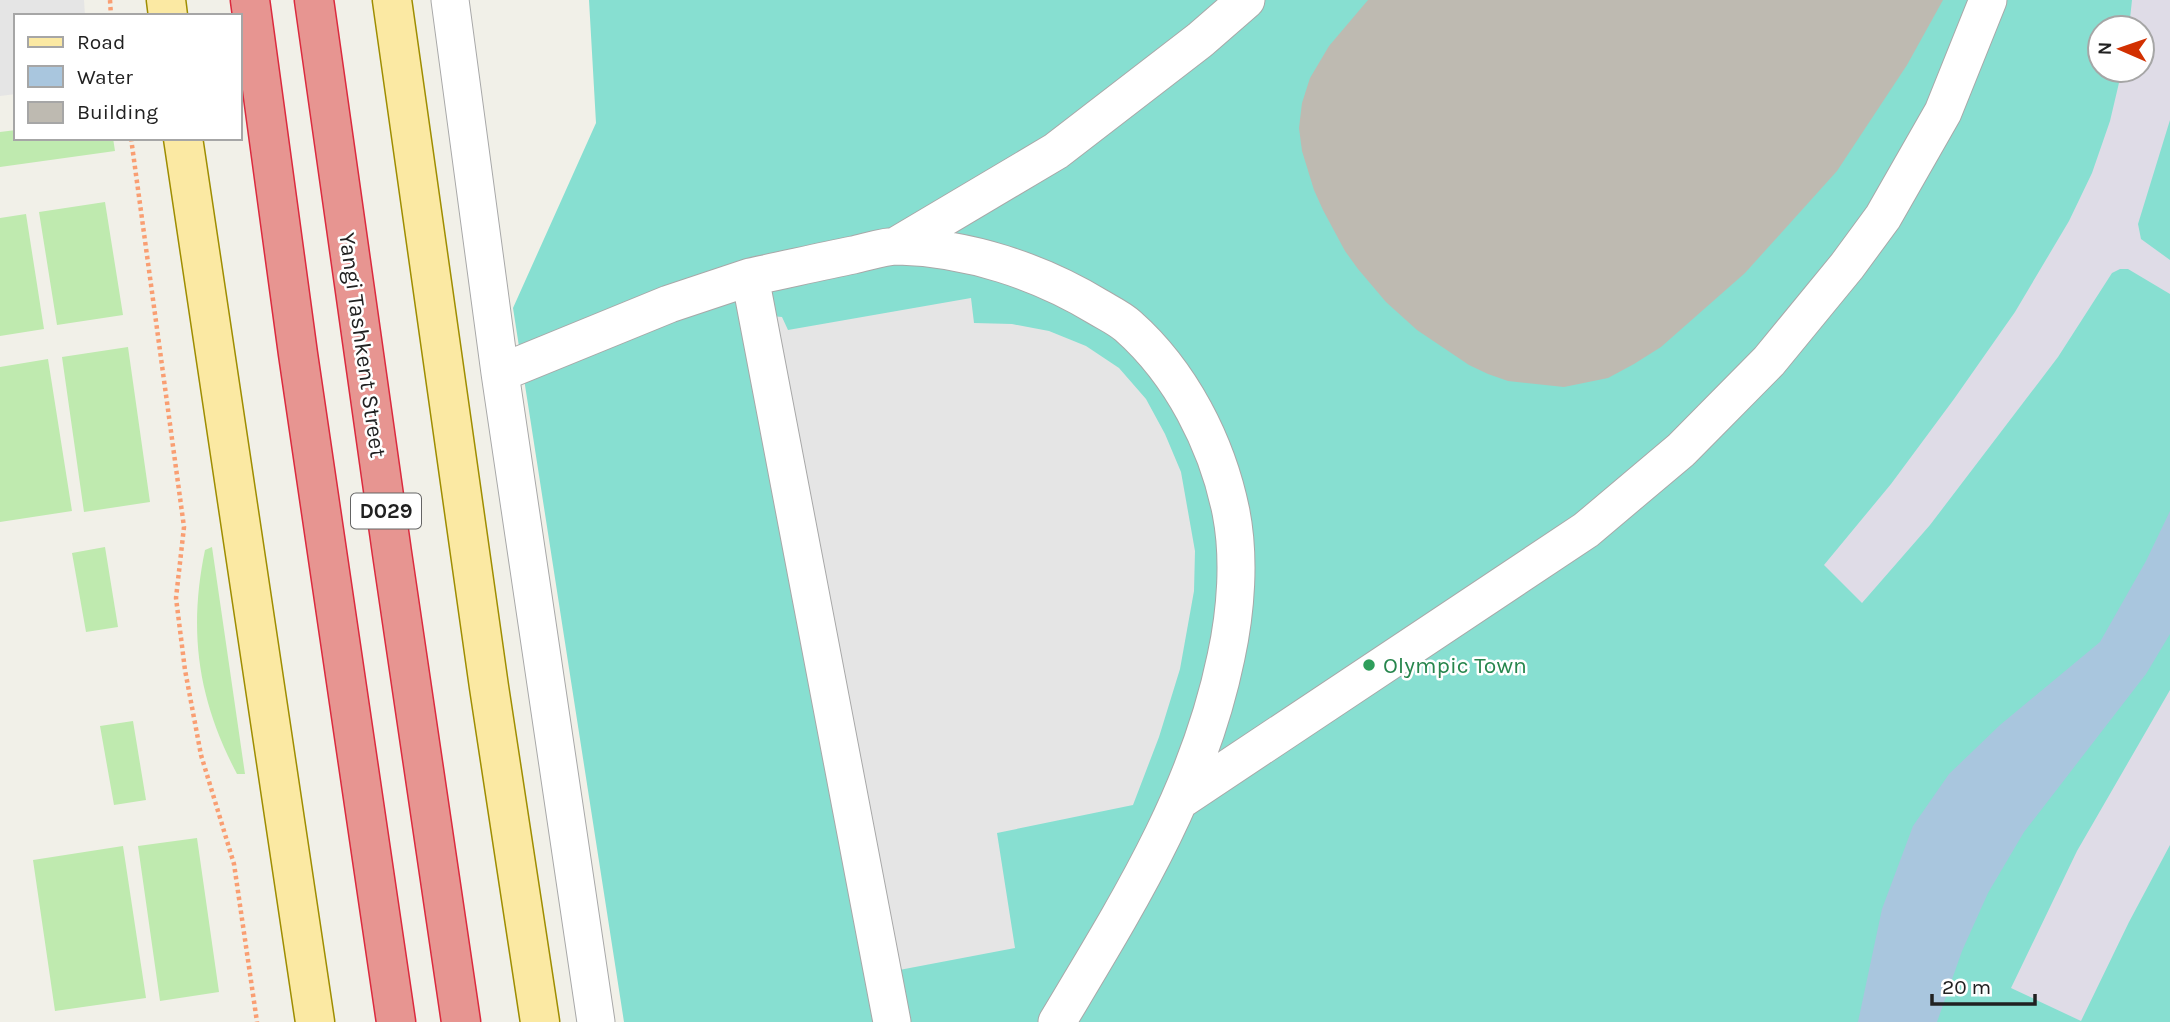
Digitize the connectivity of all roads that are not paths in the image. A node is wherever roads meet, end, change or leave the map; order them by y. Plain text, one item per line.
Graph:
1 (250, 0) edge
2 (314, 0) edge
3 (392, 0) edge
4 (450, 0) edge
5 (1246, 0) edge
6 (1988, 0) edge
7 (183, 140) edge
8 (896, 246) junction
9 (750, 277) junction
10 (500, 373) junction
11 (1182, 799) junction
12 (315, 1022) edge
13 (397, 1022) edge
14 (461, 1022) edge
15 (540, 1022) edge
16 (596, 1022) edge
17 (892, 1022) edge
18 (1057, 1022) edge

1 - 13 highway, D029
2 - 14 highway, Yangi Tashkent Street / D029
3 - 15 main road
4 - 10 lane
5 - 8 lane
6 - 11 lane
7 - 12 main road
8 - 9 lane
8 - 11 lane
9 - 10 lane
9 - 17 lane
10 - 16 lane
11 - 18 lane

